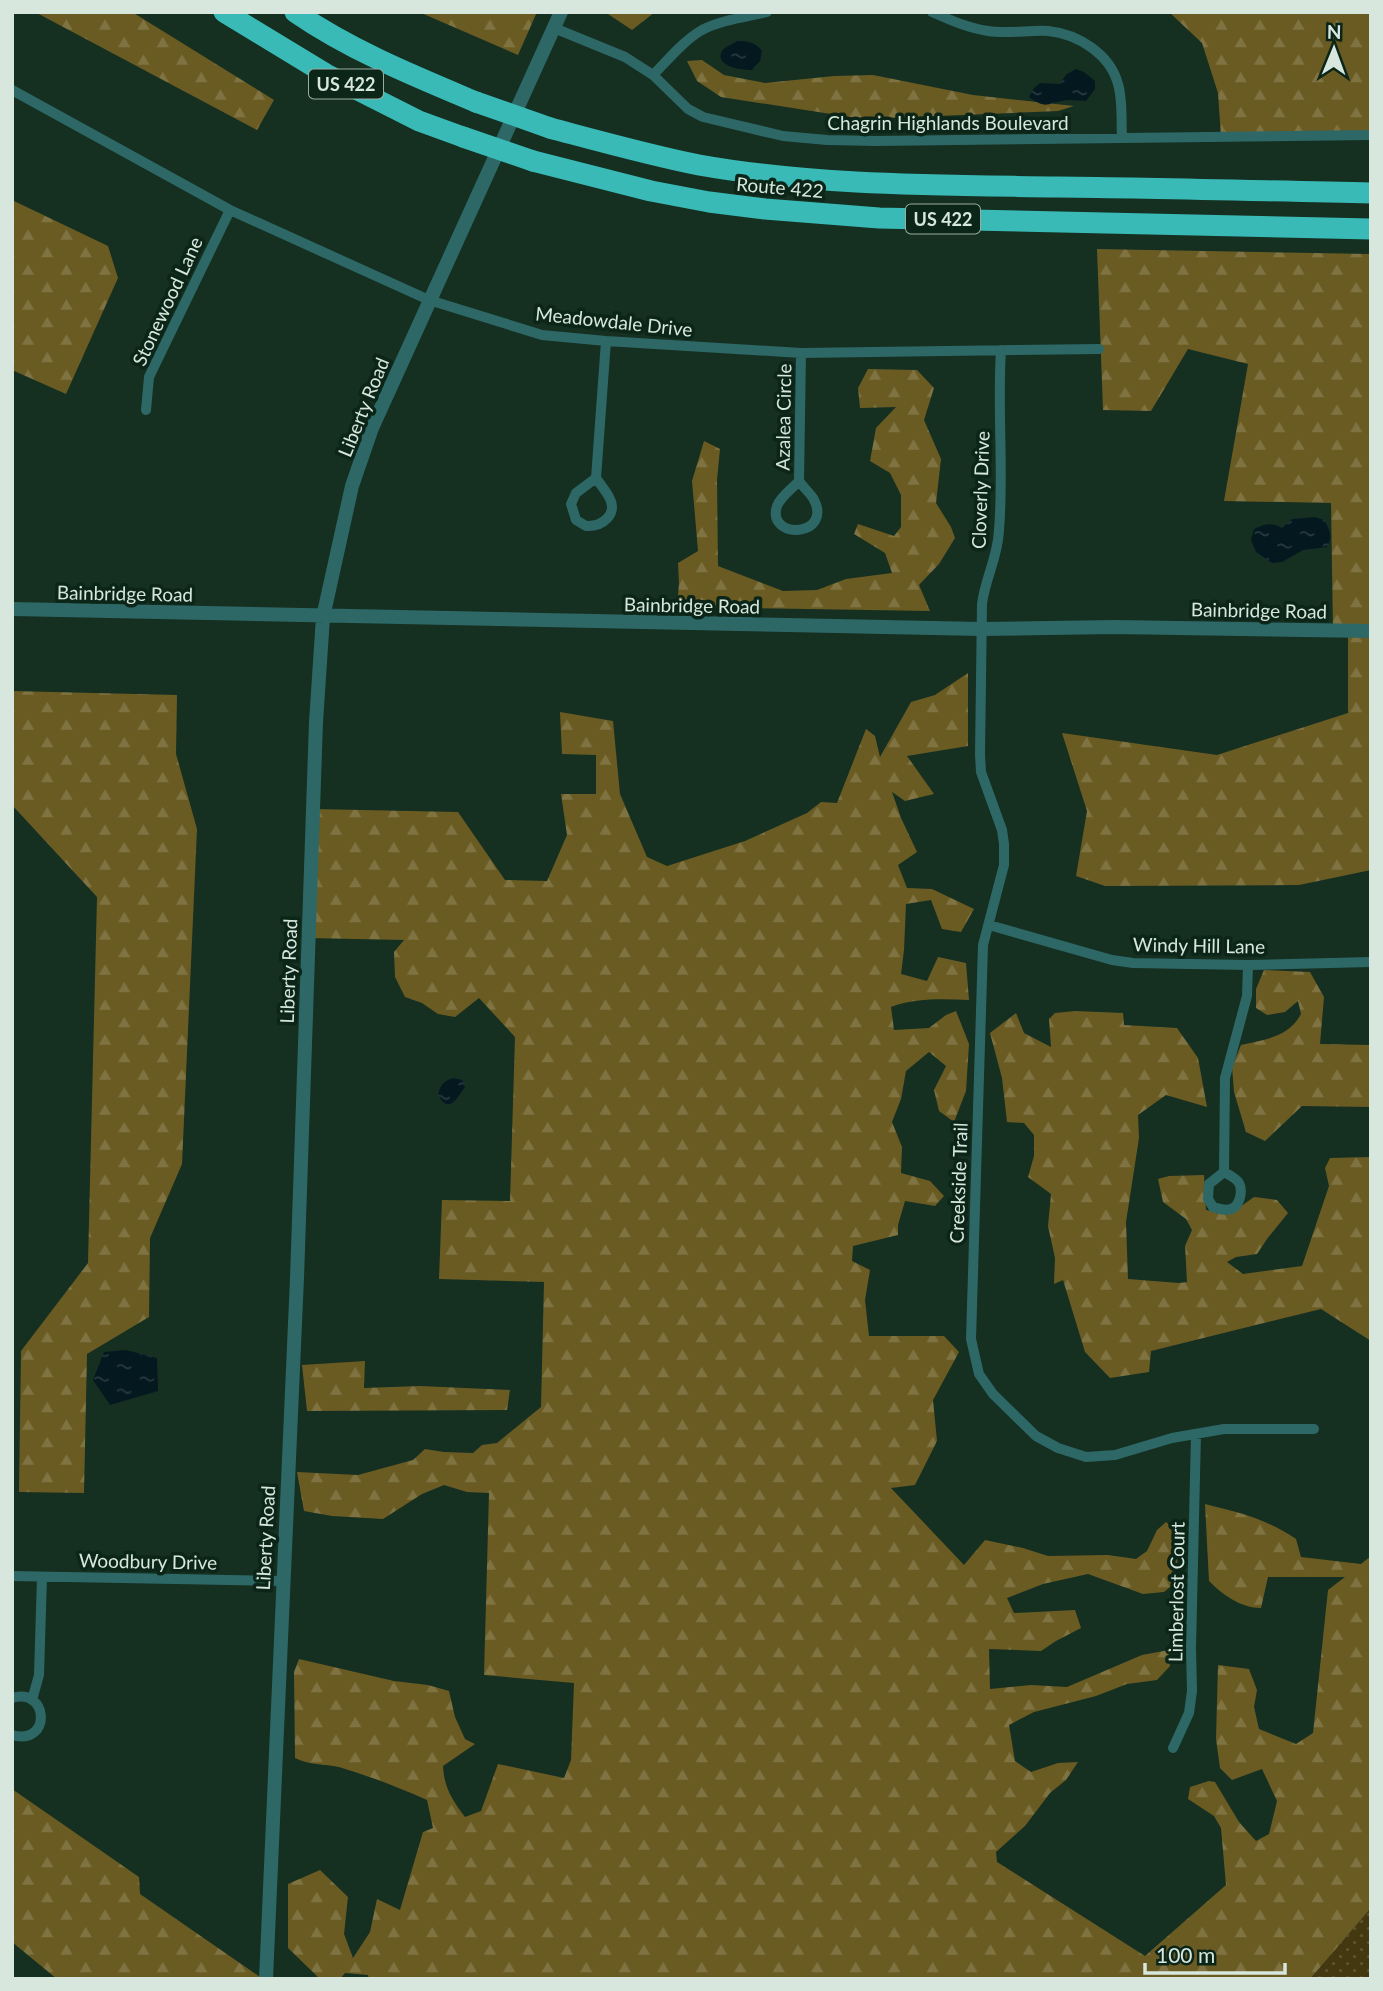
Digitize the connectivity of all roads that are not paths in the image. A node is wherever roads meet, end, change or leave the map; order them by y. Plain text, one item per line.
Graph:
1 (561, 12) edge
2 (767, 12) edge
3 (932, 12) edge
4 (229, 16) edge
5 (301, 17) edge
6 (554, 28) junction
7 (653, 75) junction
8 (12, 90) edge
9 (1371, 135) edge
10 (1122, 138) junction
11 (1371, 193) edge
12 (230, 210) junction
13 (1371, 229) edge
14 (429, 300) junction
15 (606, 341) junction
16 (1100, 349) dead end
17 (1001, 350) junction
18 (801, 353) junction
19 (146, 410) dead end
20 (596, 478) junction
21 (799, 481) junction
22 (12, 609) edge
23 (323, 617) junction
24 (982, 629) junction
25 (1371, 631) edge
26 (989, 925) junction
27 (1371, 962) edge
28 (1248, 965) junction
29 (1224, 1172) dead end
30 (1314, 1429) dead end
31 (1196, 1434) junction
32 (12, 1576) edge
33 (42, 1577) junction
34 (283, 1581) junction
35 (12, 1698) edge
36 (32, 1700) junction
37 (12, 1735) edge
38 (1173, 1748) dead end
39 (266, 1979) edge

1 - 6 street, Liberty Road
2 - 7 street
3 - 10 street
4 - 13 highway, Route 422 / US 422, bridge
5 - 11 highway, Route 422 / US 422, bridge
6 - 7 street, Chagrin Highlands Boulevard
6 - 14 street, Liberty Road
7 - 10 street, Chagrin Highlands Boulevard
8 - 12 street, Meadowdale Drive
9 - 10 street, Chagrin Highlands Boulevard
12 - 14 street, Meadowdale Drive
12 - 19 street, Stonewood Lane
14 - 15 street, Meadowdale Drive
14 - 23 street, Liberty Road
15 - 18 street, Meadowdale Drive
15 - 20 street
16 - 17 street, Meadowdale Drive
17 - 18 street, Meadowdale Drive
17 - 24 street, Cloverly Drive
18 - 21 street, Azalea Circle
20 - 20 street
21 - 21 street, Azalea Circle
22 - 23 street, Bainbridge Road
23 - 24 street, Bainbridge Road
23 - 34 street, Liberty Road
24 - 25 street, Bainbridge Road
24 - 26 street, Creekside Trail
26 - 28 street, Windy Hill Lane
26 - 31 street, Creekside Trail
27 - 28 street, Windy Hill Lane
28 - 29 street
30 - 31 street, Creekside Trail
31 - 38 street, Limberlost Court
32 - 33 street, Woodbury Drive
33 - 34 street, Woodbury Drive
33 - 36 street
34 - 39 street, Liberty Road
35 - 36 street
36 - 37 street

